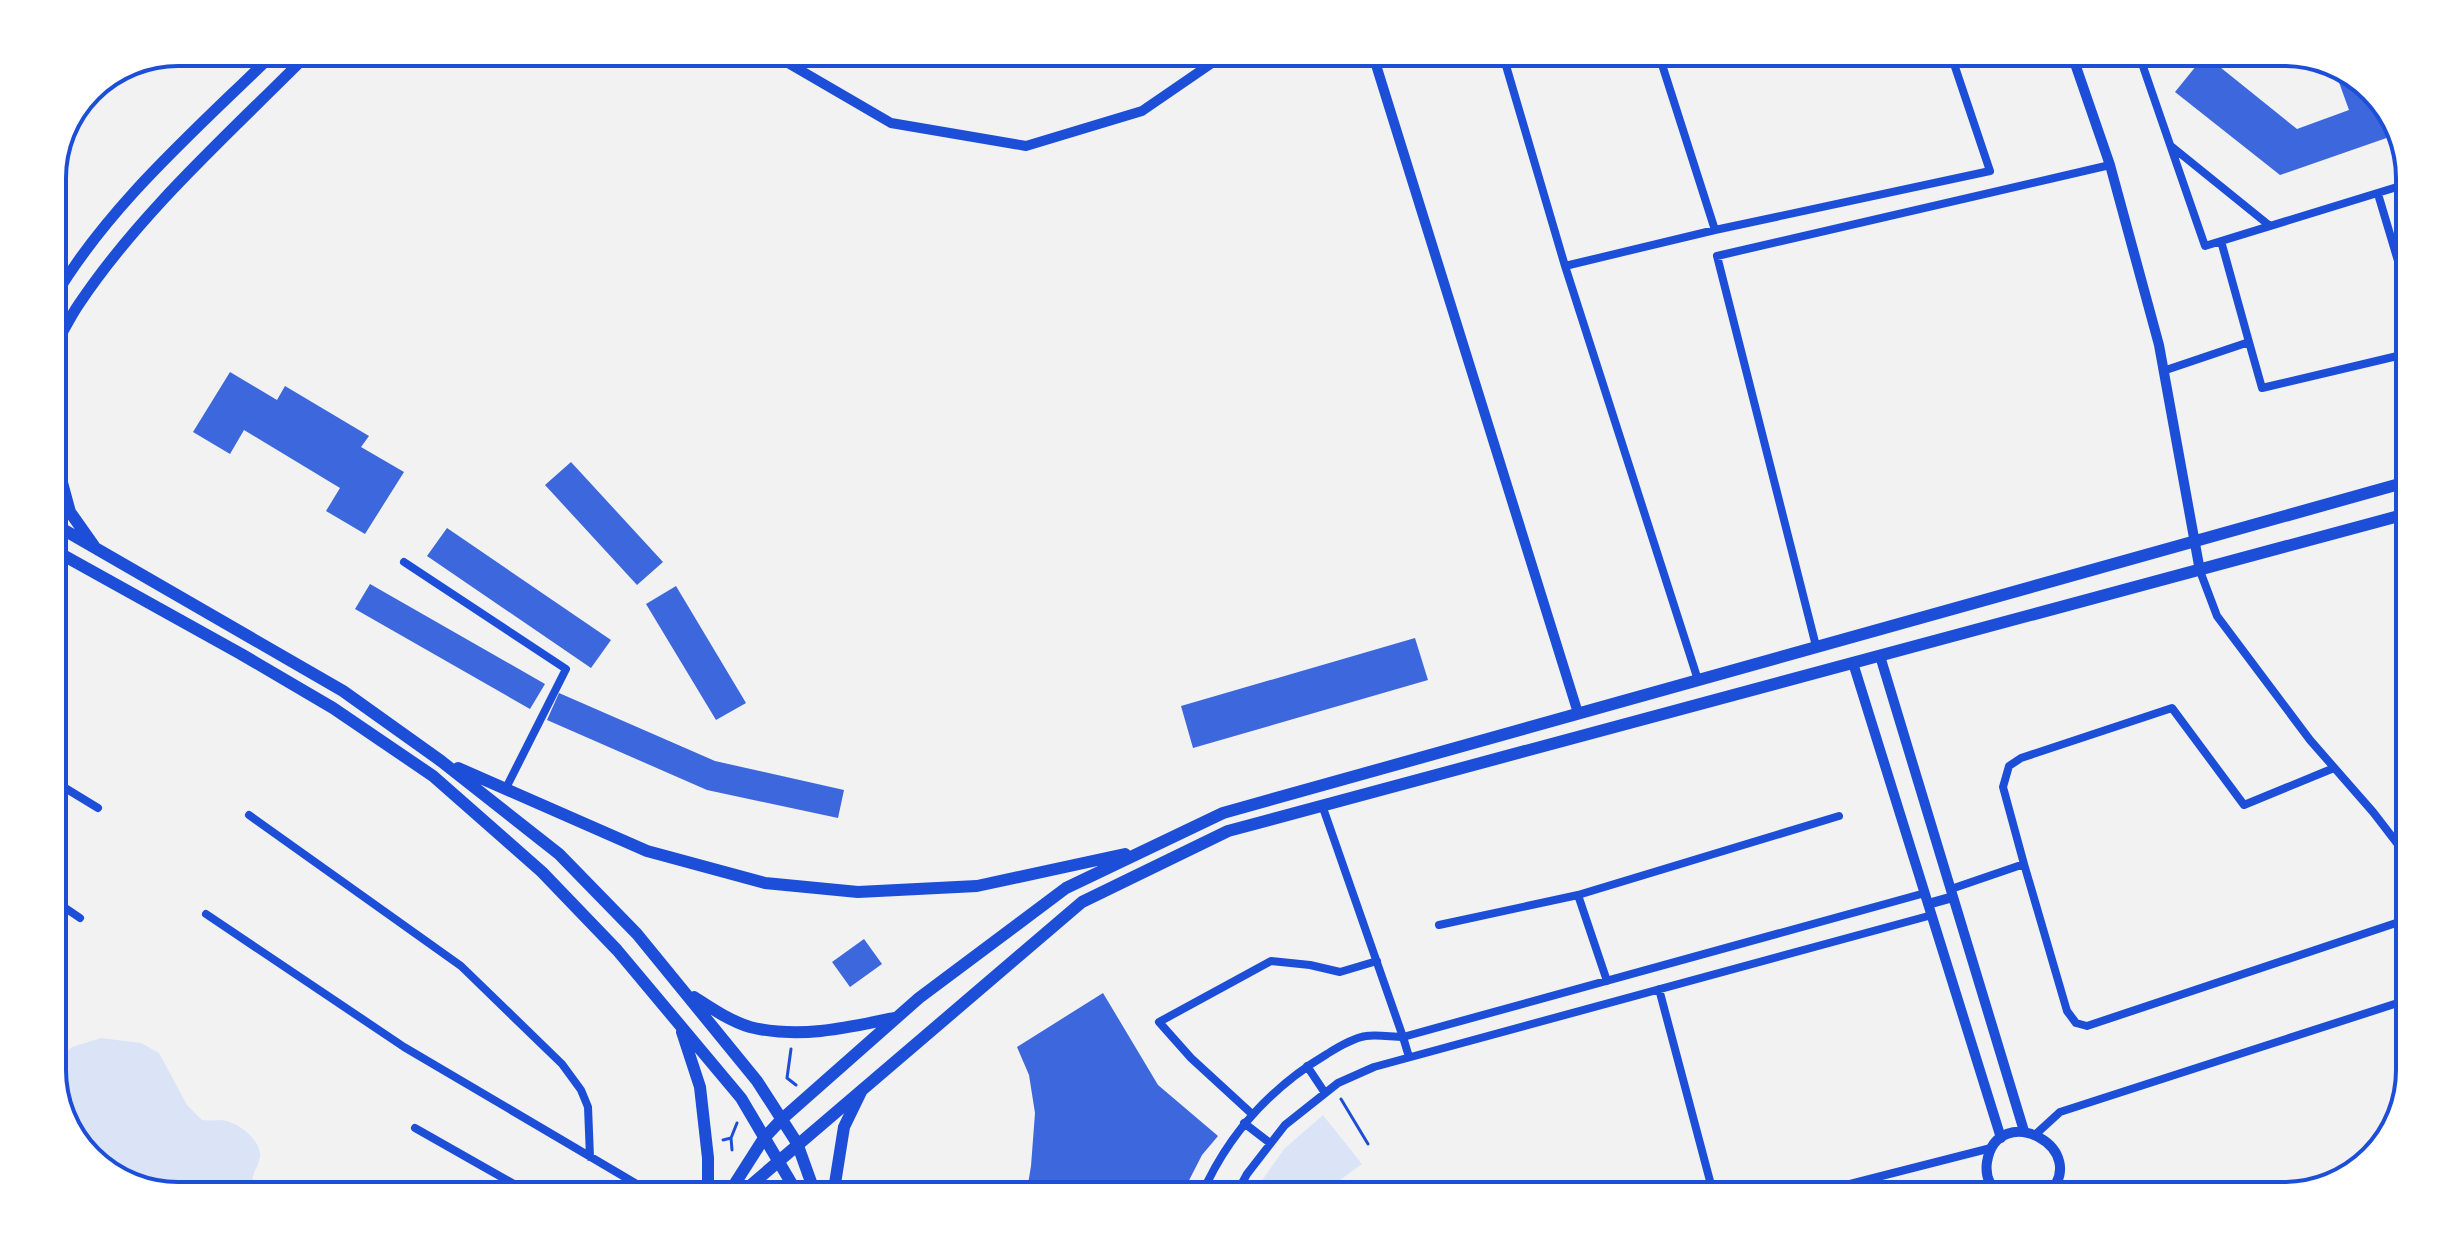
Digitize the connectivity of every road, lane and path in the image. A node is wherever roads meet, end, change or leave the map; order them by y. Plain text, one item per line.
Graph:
1 (261, 66) edge
2 (296, 66) edge
3 (793, 66) edge
4 (1208, 66) edge
5 (1376, 66) edge
6 (1506, 66) edge
7 (1662, 66) edge
8 (1955, 66) edge
9 (2076, 66) edge
10 (2143, 66) edge
11 (2169, 144) junction
12 (2110, 165) junction
13 (2396, 188) edge
14 (2378, 194) junction
15 (2270, 226) junction
16 (1715, 230) junction
17 (2221, 241) junction
18 (2396, 254) edge
19 (1565, 266) junction
20 (66, 281) edge
21 (66, 327) edge
22 (2249, 342) junction
23 (2396, 356) edge
24 (2163, 371) junction
25 (2396, 485) edge
26 (66, 497) edge
27 (2396, 517) edge
28 (66, 531) edge
29 (2193, 541) junction
30 (96, 548) junction
31 (66, 557) edge
32 (404, 562) dead end
33 (66, 563) edge
34 (83, 567) junction
35 (2200, 571) junction
36 (1816, 646) junction
37 (1880, 656) junction
38 (1853, 663) junction
39 (1698, 680) junction
40 (1578, 713) junction
41 (441, 761) junction
42 (2334, 768) junction
43 (506, 788) junction
44 (66, 789) edge
45 (1322, 805) junction
46 (98, 808) dead end
47 (249, 815) dead end
48 (1839, 816) dead end
49 (2396, 843) edge
50 (1148, 849) junction
51 (2024, 864) junction
52 (1952, 893) junction
53 (1578, 895) junction
54 (1928, 904) junction
55 (66, 908) edge
56 (206, 914) dead end
57 (80, 918) dead end
58 (2396, 923) edge
59 (1439, 925) dead end
60 (1377, 961) junction
61 (1607, 981) junction
62 (1659, 989) junction
63 (684, 992) junction
64 (2396, 1004) edge
65 (897, 1018) junction
66 (680, 1025) junction
67 (1403, 1037) junction
68 (791, 1048) dead end
69 (1409, 1057) junction
70 (1307, 1066) junction
71 (796, 1085) dead end
72 (1333, 1086) junction
73 (863, 1087) junction
74 (1325, 1093) junction
75 (1252, 1114) junction
76 (782, 1119) junction
77 (737, 1121) dead end
78 (1244, 1123) junction
79 (415, 1128) dead end
80 (2024, 1131) junction
81 (2036, 1134) junction
82 (731, 1138) junction
83 (764, 1138) junction
84 (2001, 1138) junction
85 (715, 1141) dead end
86 (797, 1143) junction
87 (1270, 1143) junction
88 (1368, 1144) dead end
89 (1991, 1148) junction
90 (732, 1150) dead end
91 (590, 1157) junction
92 (778, 1162) junction
93 (510, 1182) edge
94 (633, 1182) edge
95 (708, 1182) edge
96 (736, 1182) edge
97 (754, 1182) edge
98 (790, 1182) edge
99 (811, 1182) edge
100 (835, 1182) edge
101 (1207, 1182) edge
102 (1243, 1182) edge
103 (1710, 1182) edge
104 (1858, 1182) edge
105 (1989, 1182) edge
106 (2057, 1182) edge

1 - 20 main road
2 - 21 main road
3 - 4 street
5 - 40 street
6 - 19 street
7 - 16 street
8 - 16 street
9 - 12 street
10 - 11 street
11 - 15 street
11 - 17 street
12 - 24 street
12 - 36 street
13 - 14 street
14 - 15 street
14 - 18 street
15 - 17 street
16 - 19 street
17 - 22 street
19 - 39 street
22 - 23 street
22 - 24 street
24 - 29 street
25 - 29 main road
26 - 30 main road
27 - 35 main road
28 - 30 main road
29 - 35 street
29 - 36 main road
30 - 41 main road
31 - 34 main road
32 - 43 street
33 - 34 main road
34 - 66 main road
35 - 37 main road
35 - 42 street
36 - 39 main road
37 - 38 main road
37 - 52 street
38 - 45 main road
38 - 54 street
39 - 40 main road
40 - 50 main road
41 - 43 main road
41 - 63 main road
42 - 49 street
42 - 51 street
43 - 50 main road
44 - 46 street
45 - 60 street
45 - 73 main road
47 - 91 street
48 - 53 street
50 - 65 main road
51 - 52 street
51 - 58 street
52 - 54 street
52 - 80 street
53 - 59 street
53 - 61 street
54 - 61 street
54 - 62 street
54 - 84 street
55 - 57 street
56 - 91 street
60 - 67 street
60 - 75 street
61 - 67 street
62 - 69 street
62 - 103 street
63 - 65 main road
63 - 76 main road
64 - 81 street
65 - 76 main road
66 - 83 main road
66 - 95 main road
67 - 69 street
67 - 70 street
68 - 71 path
69 - 72 street
70 - 74 street
70 - 75 street
72 - 74 street
72 - 88 path
73 - 86 main road
73 - 100 main road
74 - 87 street
75 - 78 street
76 - 83 main road
76 - 86 main road
77 - 82 path
78 - 87 street
78 - 101 street
79 - 93 street
80 - 81 street
80 - 84 street
81 - 106 street
82 - 85 path
82 - 90 path
83 - 92 main road
83 - 96 main road
84 - 89 street
86 - 92 main road
86 - 99 main road
87 - 102 street
89 - 104 street
89 - 105 street
91 - 94 street
92 - 97 main road
92 - 98 main road

